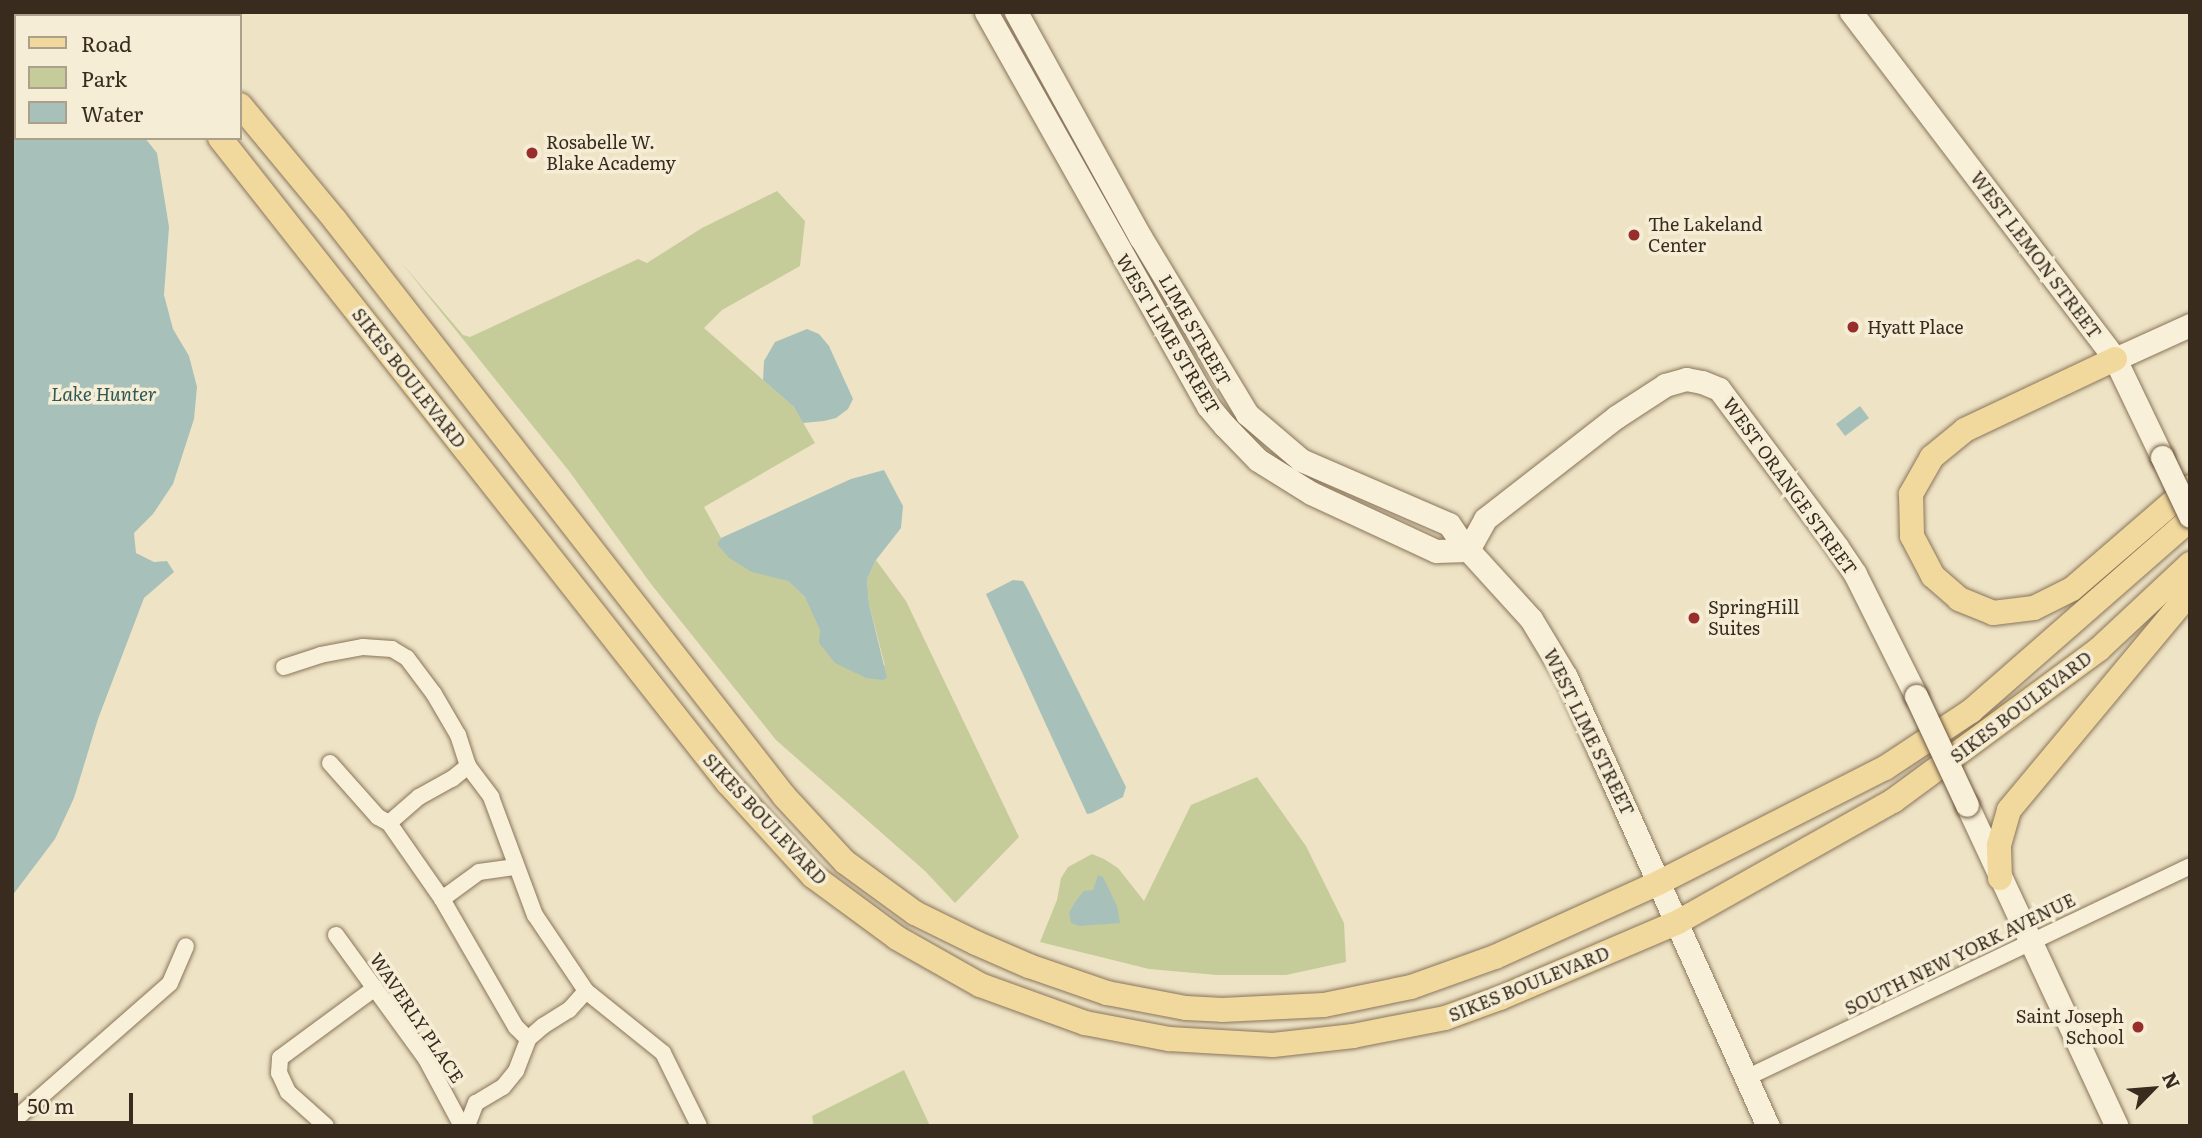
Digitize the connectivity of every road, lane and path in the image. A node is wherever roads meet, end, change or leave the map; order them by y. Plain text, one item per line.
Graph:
1 (986, 12) edge
2 (1016, 12) edge
3 (1852, 12) edge
4 (242, 107) edge
5 (222, 140) edge
6 (2190, 325) edge
7 (2115, 359) junction
8 (2190, 486) edge
9 (2190, 517) edge
10 (1468, 550) junction
11 (2190, 564) edge
12 (2190, 593) edge
13 (284, 667) dead end
14 (330, 763) dead end
15 (468, 766) junction
16 (389, 822) junction
17 (2190, 866) edge
18 (516, 867) junction
19 (2000, 878) junction
20 (1660, 882) junction
21 (442, 899) junction
22 (864, 913) junction
23 (1678, 922) junction
24 (336, 935) dead end
25 (2030, 942) junction
26 (186, 946) dead end
27 (1004, 956) junction
28 (374, 988) junction
29 (994, 990) junction
30 (586, 991) junction
31 (1186, 1008) junction
32 (528, 1039) junction
33 (1746, 1078) junction
34 (12, 1122) edge
35 (326, 1126) edge
36 (465, 1126) edge
37 (699, 1126) edge
38 (1768, 1126) edge
39 (2117, 1126) edge

1 - 10 street, WEST LIME STREET
2 - 10 street, LIME STREET
3 - 7 street, WEST LEMON STREET
4 - 27 main road, SIKES BOULEVARD
5 - 22 main road, SIKES BOULEVARD
6 - 7 street
7 - 8 main road
7 - 9 street, WEST LEMON STREET, bridge
9 - 20 main road, SIKES BOULEVARD
10 - 19 street, WEST ORANGE STREET, bridge
10 - 20 street, WEST LIME STREET
11 - 23 main road, SIKES BOULEVARD
12 - 19 main road
13 - 15 street
14 - 16 street
15 - 16 street
15 - 18 street
16 - 21 street
17 - 25 street, SOUTH NEW YORK AVENUE
18 - 21 street
18 - 30 street
19 - 25 street, WEST ORANGE STREET
20 - 23 street, WEST LIME STREET
20 - 31 main road, SIKES BOULEVARD
21 - 32 street
22 - 27 main road
22 - 29 main road, SIKES BOULEVARD
23 - 29 main road, SIKES BOULEVARD
23 - 33 street, WEST LIME STREET
24 - 28 street, WAVERLY PLACE
25 - 33 street, SOUTH NEW YORK AVENUE
25 - 39 street, WEST ORANGE STREET
26 - 34 street
27 - 31 main road, SIKES BOULEVARD
28 - 35 street
28 - 36 street, WAVERLY PLACE
29 - 31 main road
30 - 32 street
30 - 37 street
32 - 36 street
33 - 38 street, WEST LIME STREET

